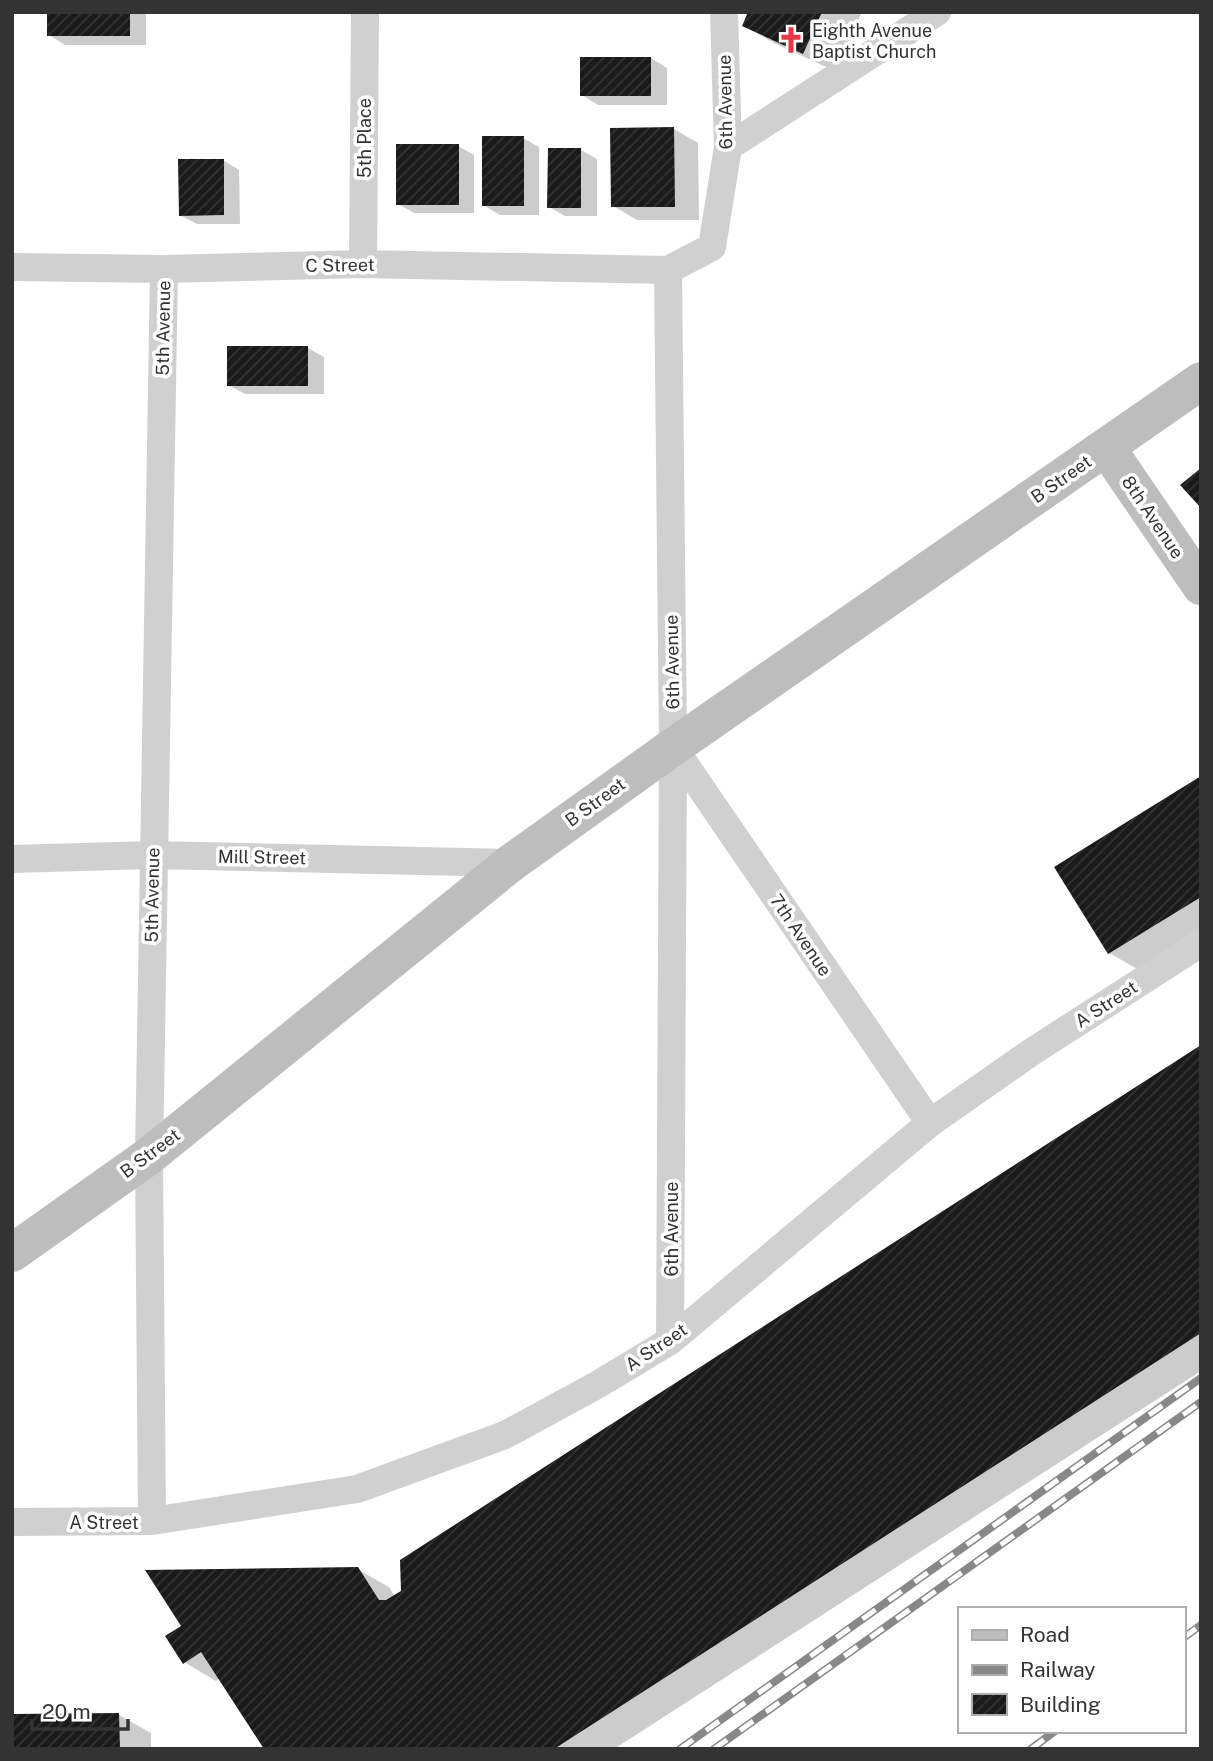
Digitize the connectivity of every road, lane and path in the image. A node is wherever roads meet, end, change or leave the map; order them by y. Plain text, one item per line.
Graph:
1 (365, 12) edge
2 (724, 12) edge
3 (937, 12) edge
4 (728, 147) junction
5 (363, 264) junction
6 (12, 267) edge
7 (164, 269) junction
8 (668, 270) junction
9 (1201, 381) edge
10 (1106, 447) junction
11 (1201, 586) edge
12 (673, 747) junction
13 (153, 855) junction
14 (12, 859) edge
15 (511, 863) junction
16 (1201, 943) edge
17 (930, 1123) junction
18 (149, 1156) junction
19 (12, 1253) edge
20 (670, 1341) junction
21 (152, 1521) junction
22 (12, 1522) edge

1 - 5 street, 5th Place
2 - 4 street, 6th Avenue
3 - 4 street
4 - 8 street, 6th Avenue
5 - 7 street, C Street
5 - 8 street, C Street
6 - 7 street, C Street
7 - 13 street, 5th Avenue
8 - 12 street, 6th Avenue
9 - 10 street, B Street
10 - 11 street, 8th Avenue
10 - 12 street, B Street
12 - 15 street, B Street
12 - 17 street, 7th Avenue
12 - 20 street, 6th Avenue
13 - 14 street, Mill Street
13 - 15 street, Mill Street
13 - 18 street, 5th Avenue
15 - 18 street, B Street
16 - 17 street, A Street
17 - 20 street, A Street
18 - 19 street, B Street
18 - 21 street, 5th Avenue
20 - 21 street, A Street
21 - 22 street, A Street

